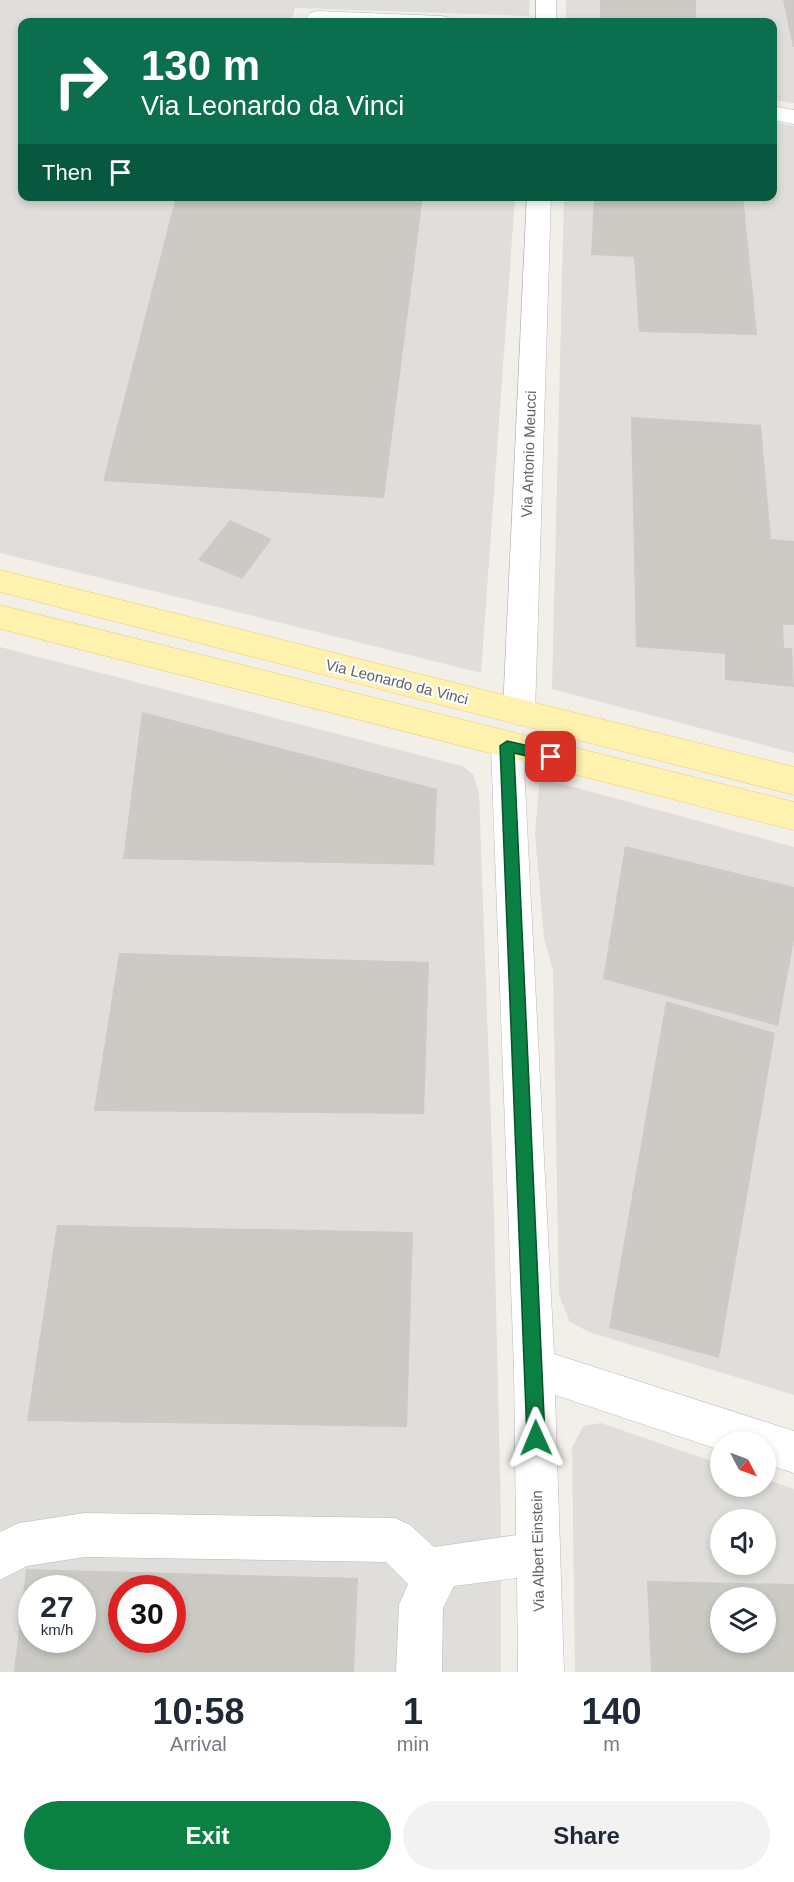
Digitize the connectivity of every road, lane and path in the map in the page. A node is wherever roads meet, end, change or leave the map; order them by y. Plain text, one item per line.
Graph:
1 (546, 0) edge
2 (317, 17) dead end
3 (342, 18) edge
4 (546, 18) edge
5 (777, 114) edge
6 (794, 117) edge
7 (539, 201) edge
8 (0, 581) edge
9 (0, 617) edge
10 (513, 729) junction
11 (794, 781) edge
12 (794, 816) edge
13 (534, 1368) junction
14 (729, 1431) edge
15 (776, 1446) edge
16 (794, 1452) edge
17 (538, 1554) junction
18 (0, 1558) edge
19 (435, 1579) junction
20 (419, 1672) edge
21 (541, 1672) edge

1 - 4 street
2 - 3 street
5 - 6 street
7 - 10 street, Via Antonio Meucci
8 - 10 main road, Via Leonardo da Vinci
9 - 10 main road, Via Leonardo da Vinci
10 - 11 main road, Via Leonardo da Vinci
10 - 12 main road, Via Leonardo da Vinci
10 - 13 street, Via Albert Einstein
13 - 14 street
13 - 17 street, Via Albert Einstein
15 - 16 street
17 - 19 street
17 - 21 street, Via Albert Einstein
18 - 19 street
19 - 20 street

